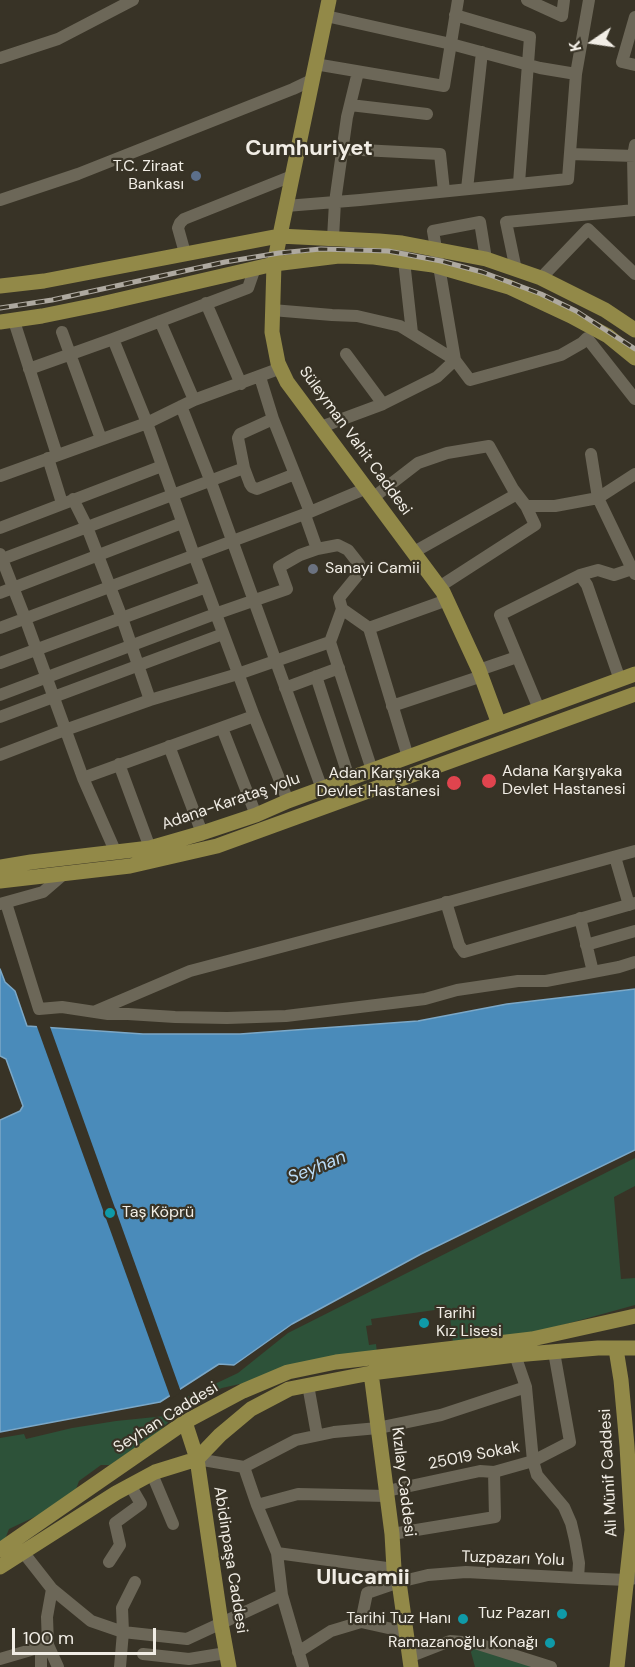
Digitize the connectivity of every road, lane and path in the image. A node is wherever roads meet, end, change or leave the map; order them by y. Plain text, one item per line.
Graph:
1 (134, 0) edge
2 (321, 0) edge
3 (329, 0) edge
4 (458, 0) edge
5 (527, 0) edge
6 (564, 0) edge
7 (589, 0) edge
8 (455, 15) junction
9 (326, 16) junction
10 (635, 17) edge
11 (451, 44) junction
12 (482, 52) junction
13 (0, 58) edge
14 (527, 64) junction
15 (635, 64) edge
16 (315, 65) junction
17 (358, 72) junction
18 (576, 74) junction
19 (350, 105) junction
20 (427, 114) dead end
21 (342, 149) junction
22 (634, 153) edge
23 (570, 154) junction
24 (292, 176) junction
25 (519, 183) junction
26 (466, 189) junction
27 (444, 191) junction
28 (0, 200) edge
29 (335, 202) junction
30 (286, 206) junction
31 (635, 210) edge
32 (279, 236) junction
33 (333, 238) junction
34 (402, 243) junction
35 (435, 250) junction
36 (185, 253) junction
37 (486, 259) junction
38 (403, 261) junction
39 (274, 264) junction
40 (438, 267) junction
41 (255, 268) junction
42 (516, 270) junction
43 (635, 274) edge
44 (542, 278) junction
45 (0, 286) edge
46 (206, 303) junction
47 (272, 310) junction
48 (160, 321) junction
49 (7, 322) edge
50 (635, 330) edge
51 (62, 332) dead end
52 (412, 333) junction
53 (113, 339) junction
54 (71, 354) junction
55 (345, 354) dead end
56 (635, 358) edge
57 (455, 360) junction
58 (281, 368) junction
59 (29, 369) junction
60 (260, 377) junction
61 (241, 384) junction
62 (635, 399) edge
63 (194, 400) junction
64 (383, 404) junction
65 (181, 406) junction
66 (273, 419) junction
67 (147, 423) junction
68 (321, 427) junction
69 (101, 439) junction
70 (591, 454) dead end
71 (52, 457) junction
72 (162, 466) junction
73 (244, 468) junction
74 (295, 474) junction
75 (635, 474) edge
76 (0, 476) edge
77 (211, 482) junction
78 (370, 493) junction
79 (517, 494) junction
80 (173, 495) junction
81 (598, 498) junction
82 (67, 501) junction
83 (526, 506) junction
84 (308, 513) junction
85 (182, 523) junction
86 (87, 527) junction
87 (0, 528) edge
88 (231, 541) junction
89 (317, 549) junction
90 (414, 552) junction
91 (194, 555) junction
92 (97, 556) junction
93 (1, 558) edge
94 (633, 571) edge
95 (580, 575) junction
96 (109, 586) junction
97 (206, 587) junction
98 (14, 588) junction
99 (0, 593) edge
100 (443, 593) junction
101 (254, 602) junction
102 (342, 609) junction
103 (215, 614) junction
104 (26, 618) junction
105 (122, 618) junction
106 (0, 628) edge
107 (369, 628) junction
108 (223, 634) junction
109 (330, 642) junction
110 (132, 645) junction
111 (36, 650) junction
112 (517, 657) junction
113 (275, 661) junction
114 (0, 663) edge
115 (139, 664) junction
116 (339, 668) junction
117 (481, 673) junction
118 (238, 674) junction
119 (635, 674) edge
120 (316, 676) junction
121 (46, 677) junction
122 (620, 680) junction
123 (285, 688) junction
124 (635, 694) edge
125 (0, 695) edge
126 (53, 697) junction
127 (150, 700) junction
128 (392, 706) junction
129 (539, 709) junction
130 (254, 716) junction
131 (0, 717) edge
132 (499, 724) junction
133 (222, 728) junction
134 (65, 730) junction
135 (169, 746) junction
136 (0, 755) edge
137 (408, 757) junction
138 (119, 764) junction
139 (372, 770) junction
140 (83, 778) junction
141 (349, 778) junction
142 (322, 789) junction
143 (288, 801) junction
144 (256, 815) junction
145 (202, 833) junction
146 (150, 848) junction
147 (635, 851) edge
148 (116, 853) junction
149 (615, 857) junction
150 (0, 867) edge
151 (66, 873) junction
152 (0, 881) edge
153 (446, 902) junction
154 (3, 903) edge
155 (632, 904) edge
156 (580, 918) junction
157 (635, 931) edge
158 (586, 945) junction
159 (635, 962) edge
160 (593, 972) junction
161 (94, 1012) junction
162 (635, 1316) edge
163 (635, 1348) edge
164 (616, 1349) junction
165 (554, 1352) junction
166 (515, 1355) junction
167 (371, 1373) junction
168 (308, 1385) junction
169 (526, 1387) junction
170 (185, 1422) junction
171 (378, 1428) junction
172 (317, 1435) junction
173 (197, 1459) junction
174 (532, 1461) junction
175 (244, 1467) junction
176 (494, 1472) junction
177 (152, 1474) junction
178 (130, 1485) junction
179 (387, 1493) junction
180 (257, 1504) junction
181 (173, 1524) dead end
182 (393, 1534) junction
183 (0, 1550) edge
184 (23, 1552) junction
185 (277, 1553) junction
186 (109, 1562) dead end
187 (0, 1568) edge
188 (396, 1575) junction
189 (578, 1578) junction
190 (631, 1579) edge
191 (135, 1582) dead end
192 (52, 1588) junction
193 (282, 1596) junction
194 (361, 1622) junction
195 (221, 1623) junction
196 (123, 1632) junction
197 (406, 1632) junction
198 (45, 1646) junction
199 (298, 1652) junction
200 (143, 1654) dead end
201 (0, 1659) edge
202 (228, 1660) edge
203 (410, 1662) edge
204 (41, 1667) edge
205 (58, 1667) edge
206 (120, 1667) edge
207 (303, 1667) edge
208 (551, 1667) edge
209 (617, 1667) edge

1 - 13 street
2 - 16 main road
3 - 9 main road
4 - 8 street
5 - 6 street
7 - 18 street
8 - 11 street
8 - 14 street
9 - 11 street
9 - 16 main road
10 - 15 street
11 - 12 street
11 - 17 street
12 - 14 street
12 - 26 street
14 - 18 street
14 - 25 street
16 - 17 street
16 - 24 main road, Süleyman Vahit Caddesi
16 - 28 street
17 - 19 street
18 - 23 street
19 - 20 street
19 - 21 street
21 - 27 street
21 - 29 street
22 - 23 street
22 - 31 street
23 - 25 street
24 - 30 main road, Süleyman Vahit Caddesi
24 - 36 street
25 - 26 street
26 - 27 street
27 - 29 street
29 - 30 street
29 - 33 street
30 - 32 main road, Süleyman Vahit Caddesi
31 - 42 street
32 - 33 main road
32 - 36 main road
32 - 39 main road, Süleyman Vahit Caddesi
33 - 34 main road
34 - 35 main road
34 - 38 street
35 - 37 main road
35 - 37 street
35 - 40 street
36 - 45 main road
37 - 42 main road
38 - 39 main road
38 - 40 main road
38 - 52 street
39 - 41 main road
39 - 47 main road, Süleyman Vahit Caddesi
40 - 56 main road
40 - 57 street
41 - 46 street
41 - 49 main road
42 - 44 main road
43 - 44 street
44 - 50 main road
46 - 48 street
46 - 61 street
47 - 52 street
47 - 58 main road, Süleyman Vahit Caddesi
48 - 53 street
48 - 63 street
49 - 59 street
51 - 54 street
52 - 57 street
53 - 54 street
53 - 67 street
54 - 59 street
54 - 69 street
55 - 64 street
57 - 62 street
57 - 64 street
58 - 60 street
58 - 68 main road, Süleyman Vahit Caddesi
59 - 71 street
60 - 61 street
60 - 66 street
61 - 63 street
63 - 65 street
64 - 68 street
65 - 67 street
65 - 77 street
66 - 73 street
66 - 74 street
67 - 69 street
67 - 72 street
68 - 78 main road, Süleyman Vahit Caddesi
69 - 71 street
70 - 81 street
71 - 76 street
71 - 82 street
72 - 80 street
72 - 82 street
73 - 74 street
73 - 77 street
74 - 84 street
75 - 81 street
77 - 80 street
77 - 88 street
78 - 79 street
78 - 84 street
78 - 90 main road, Süleyman Vahit Caddesi
79 - 83 street
79 - 90 street
80 - 85 street
80 - 86 street
81 - 83 street
81 - 94 street
82 - 86 street
82 - 87 street
83 - 100 street
84 - 88 street
84 - 89 street
85 - 91 street
85 - 92 street
86 - 92 street
86 - 93 street
88 - 91 street
88 - 101 street
89 - 101 street
89 - 102 street
90 - 100 main road, Süleyman Vahit Caddesi
91 - 96 street
91 - 97 street
92 - 96 street
92 - 98 street
93 - 98 street
94 - 95 street
95 - 112 street
95 - 122 street
96 - 104 street
96 - 105 street
97 - 103 street
97 - 105 street
98 - 99 street
98 - 104 street
100 - 107 street
100 - 117 main road, Süleyman Vahit Caddesi
101 - 103 street
101 - 113 street
102 - 107 street
102 - 109 street
103 - 108 street
103 - 110 street
104 - 106 street
104 - 111 street
105 - 110 street
105 - 111 street
107 - 128 street
108 - 115 street
108 - 118 street
109 - 113 street
109 - 116 street
110 - 115 street
110 - 121 street
111 - 114 street
111 - 121 street
112 - 117 street
112 - 129 street
113 - 118 street
113 - 123 street
115 - 126 street
115 - 127 street
116 - 120 street
116 - 139 street
117 - 128 street
117 - 132 main road, Süleyman Vahit Caddesi
118 - 127 street
118 - 130 street
119 - 122 main road, Adana-Karataş yolu
120 - 123 street
120 - 141 street
121 - 125 street
121 - 126 street
122 - 129 main road, Adana-Karataş yolu
123 - 142 street
124 - 151 main road, Adana-Karataş yolu
126 - 131 street
126 - 134 street
127 - 134 street
128 - 137 street
129 - 132 main road, Adana-Karataş yolu
130 - 133 street
130 - 143 street
132 - 137 main road, Adana-Karataş yolu
133 - 135 street
133 - 144 street
134 - 136 street
134 - 140 street
135 - 138 street
135 - 145 street
137 - 139 main road, Adana-Karataş yolu
138 - 140 street
138 - 146 street
139 - 141 main road, Adana-Karataş yolu
140 - 148 street
141 - 142 main road, Adana-Karataş yolu
142 - 143 main road, Adana-Karataş yolu
143 - 144 main road, Adana-Karataş yolu
144 - 145 main road, Adana-Karataş yolu
145 - 146 main road, Adana-Karataş yolu
146 - 148 main road, Adana-Karataş yolu
147 - 149 street
148 - 150 main road, Adana-Karataş yolu
149 - 153 street
149 - 155 street
151 - 152 main road, Adana-Karataş yolu
151 - 154 street
153 - 156 street
153 - 161 street
154 - 161 street
155 - 156 street
156 - 158 street
157 - 158 street
158 - 160 street
159 - 160 street
160 - 161 street
162 - 170 main road, Seyhan Caddesi
163 - 164 main road
164 - 165 main road
164 - 190 main road, Ali Münif Caddesi
165 - 166 main road
165 - 174 street, 25019 Sokak
166 - 167 main road
166 - 169 street
167 - 168 main road
167 - 171 main road, Kızılay Caddesi
168 - 172 street
168 - 173 main road
169 - 171 street
169 - 174 street
170 - 173 main road, Abidinpaşa Caddesi
170 - 183 main road, Seyhan Caddesi
171 - 172 street
171 - 179 main road, Kızılay Caddesi
172 - 175 street
173 - 175 street
173 - 177 main road
173 - 195 main road, Abidinpaşa Caddesi
174 - 176 street, 25019 Sokak
174 - 189 street
175 - 180 street
176 - 179 street, 25019 Sokak
176 - 182 street
177 - 178 main road
177 - 181 street
178 - 184 main road
178 - 186 street
179 - 180 street, 25019 Sokak
179 - 182 main road, Kızılay Caddesi
180 - 185 street
182 - 188 main road, Kızılay Caddesi
184 - 187 main road
184 - 192 street
185 - 188 street
185 - 193 street
188 - 189 street, Tuzpazarı Yolu
188 - 194 street, Tuzpazarı Yolu
188 - 197 main road, Kızılay Caddesi
189 - 190 street, Tuzpazarı Yolu
190 - 209 main road, Ali Münif Caddesi
191 - 196 street
192 - 196 street
192 - 198 street
193 - 195 street
193 - 199 street
194 - 197 street
194 - 199 street
195 - 196 street
195 - 202 main road, Abidinpaşa Caddesi
196 - 206 street
197 - 203 main road, Kızılay Caddesi
198 - 201 street
198 - 204 street
198 - 205 street
199 - 207 street
200 - 202 street
203 - 208 street

